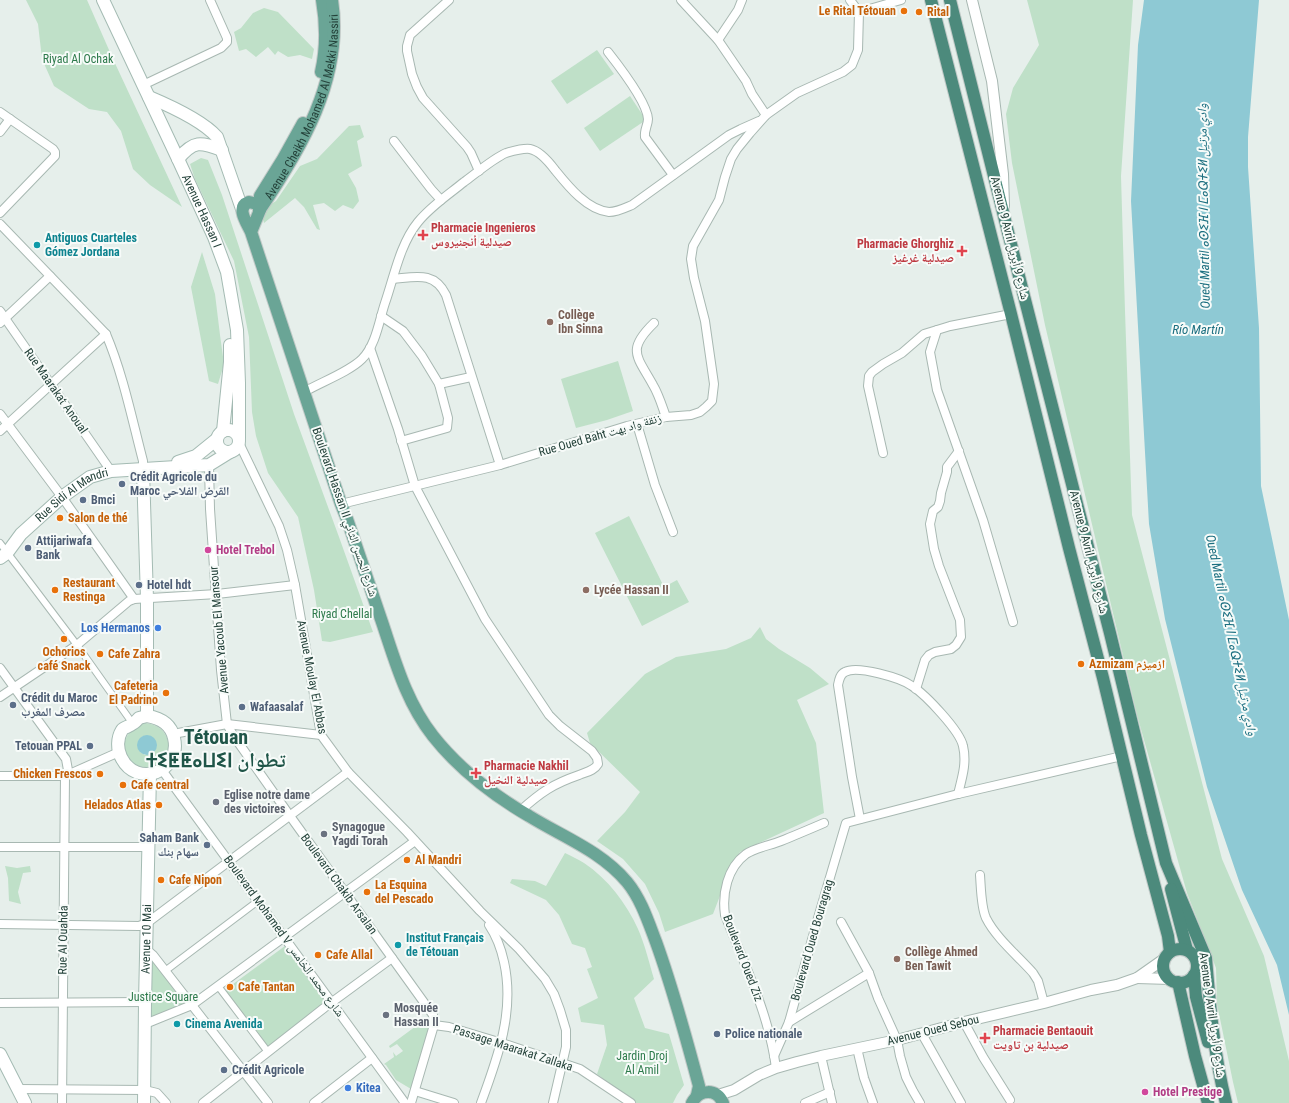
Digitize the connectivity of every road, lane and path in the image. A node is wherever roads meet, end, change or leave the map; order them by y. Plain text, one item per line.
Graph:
1 (96, 0) edge
2 (103, 0) edge
3 (210, 0) edge
4 (322, 0) edge
5 (332, 0) edge
6 (449, 0) edge
7 (681, 0) edge
8 (742, 0) edge
9 (850, 0) edge
10 (901, 0) edge
11 (932, 0) edge
12 (950, 0) edge
13 (972, 0) edge
14 (859, 12) junction
15 (718, 40) junction
16 (608, 52) dead end
17 (143, 85) junction
18 (149, 97) junction
19 (0, 112) edge
20 (764, 118) junction
21 (10, 119) junction
22 (0, 132) edge
23 (394, 141) dead end
24 (222, 150) junction
25 (178, 159) junction
26 (479, 171) junction
27 (673, 175) junction
28 (441, 200) junction
29 (250, 210) junction
30 (0, 213) edge
31 (1004, 214) junction
32 (0, 224) edge
33 (50, 276) junction
34 (393, 279) junction
35 (1011, 314) junction
36 (381, 316) junction
37 (2, 318) edge
38 (654, 323) dead end
39 (938, 330) junction
40 (106, 334) junction
41 (370, 348) junction
42 (471, 377) junction
43 (51, 384) junction
44 (439, 384) junction
45 (304, 392) junction
46 (0, 414) edge
47 (666, 417) junction
48 (7, 423) junction
49 (637, 424) junction
50 (0, 430) edge
51 (219, 438) junction
52 (239, 440) junction
53 (401, 441) junction
54 (959, 451) junction
55 (230, 452) junction
56 (883, 453) dead end
57 (209, 465) junction
58 (500, 465) junction
59 (161, 468) junction
60 (143, 470) junction
61 (111, 472) junction
62 (415, 486) junction
63 (62, 497) junction
64 (341, 504) junction
65 (673, 532) dead end
66 (0, 543) edge
67 (4, 555) edge
68 (295, 585) junction
69 (217, 594) junction
70 (134, 599) junction
71 (147, 599) junction
72 (1013, 622) dead end
73 (77, 645) junction
74 (0, 668) edge
75 (14, 687) junction
76 (916, 689) junction
77 (0, 697) edge
78 (147, 716) junction
79 (133, 724) junction
80 (227, 724) junction
81 (173, 734) junction
82 (321, 735) junction
83 (119, 752) junction
84 (1122, 756) junction
85 (162, 770) junction
86 (348, 772) junction
87 (150, 774) junction
88 (0, 776) edge
89 (65, 776) junction
90 (958, 794) junction
91 (520, 811) junction
92 (290, 816) junction
93 (860, 819) junction
94 (824, 823) dead end
95 (415, 841) junction
96 (0, 847) edge
97 (148, 847) junction
98 (64, 848) junction
99 (229, 861) junction
100 (1166, 863) junction
101 (980, 875) dead end
102 (345, 893) junction
103 (258, 901) junction
104 (480, 911) junction
105 (841, 922) dead end
106 (147, 923) junction
107 (0, 924) edge
108 (64, 925) junction
109 (284, 938) junction
110 (146, 949) junction
111 (1187, 950) junction
112 (1168, 956) junction
113 (392, 958) junction
114 (165, 971) junction
115 (869, 973) junction
116 (1194, 975) junction
117 (1137, 978) junction
118 (1174, 981) junction
119 (218, 986) junction
120 (62, 1002) junction
121 (145, 1002) junction
122 (0, 1003) edge
123 (332, 1003) junction
124 (1044, 1003) junction
125 (192, 1005) junction
126 (789, 1022) junction
127 (964, 1022) junction
128 (145, 1024) junction
129 (434, 1025) junction
130 (922, 1034) junction
131 (897, 1040) junction
132 (502, 1043) junction
133 (857, 1048) junction
134 (268, 1052) junction
135 (0, 1054) edge
136 (774, 1056) junction
137 (821, 1056) junction
138 (372, 1058) junction
139 (563, 1063) junction
140 (776, 1068) junction
141 (244, 1071) junction
142 (1219, 1072) junction
143 (63, 1088) junction
144 (18, 1089) junction
145 (145, 1090) junction
146 (415, 1091) junction
147 (830, 1092) junction
148 (698, 1094) edge
149 (721, 1100) edge
150 (1010, 1100) dead end
151 (25, 1103) edge
152 (62, 1103) edge
153 (144, 1103) edge
154 (166, 1103) edge
155 (203, 1103) edge
156 (268, 1103) edge
157 (314, 1103) edge
158 (406, 1103) edge
159 (411, 1103) edge
160 (454, 1103) edge
161 (481, 1103) edge
162 (553, 1103) edge
163 (631, 1103) edge
164 (805, 1103) edge
165 (832, 1103) edge
166 (873, 1103) edge
167 (920, 1103) edge
168 (961, 1103) edge
169 (1208, 1103) edge
170 (1226, 1103) edge

1 - 51 main road, Avenue Hassan I
2 - 17 main road, Avenue Hassan I
3 - 17 street
4 - 29 main road, Avenue Cheikh Mohamed Al Mekki Nassiri
5 - 29 main road, Avenue Cheikh Mohamed Al Mekki Nassiri
6 - 26 street
7 - 15 street
8 - 15 street
9 - 14 street
10 - 14 street
11 - 35 highway, Avenue 9 Avril شارع 9 أبريل
12 - 31 highway, Avenue 9 Avril شارع 9 أبريل
13 - 31 street
14 - 20 street, Rue Oued Baht زنقة واد بهت
15 - 20 street
16 - 27 street
17 - 18 main road, Avenue Hassan I
18 - 24 main road, Boulevard Hassan II شارع الحسن الثاني
18 - 25 main road, Avenue Hassan I
19 - 21 street
20 - 27 street
20 - 47 street, Rue Oued Baht زنقة واد بهت
21 - 22 street
21 - 30 street
23 - 28 street
24 - 25 main road
24 - 29 main road, Boulevard Hassan II شارع الحسن الثاني
25 - 52 main road, Avenue Hassan I
26 - 27 street
26 - 28 street
28 - 34 street
29 - 45 main road, Boulevard Hassan II شارع الحسن الثاني
31 - 100 highway, Avenue 9 Avril شارع 9 أبريل
32 - 33 street
33 - 37 street
33 - 40 street
34 - 36 street
34 - 42 street
35 - 39 street
35 - 84 highway, Avenue 9 Avril شارع 9 أبريل
36 - 41 street
36 - 44 street
37 - 43 street, Rue Maarakat Anoual
38 - 47 street
39 - 54 street
39 - 56 street
40 - 43 street
40 - 60 street
41 - 45 street
41 - 53 street
42 - 44 street
42 - 58 street
43 - 48 street
43 - 61 street, Rue Maarakat Anoual
44 - 53 street
45 - 64 main road, Boulevard Hassan II شارع الحسن الثاني
46 - 48 street
47 - 49 street, Rue Oued Baht زنقة واد بهت
48 - 50 street
48 - 63 street
49 - 58 street, Rue Oued Baht زنقة واد بهت
49 - 65 street
51 - 52 main road
51 - 55 main road
51 - 57 main road
51 - 59 main road, Rue Sidi Al Mandri
52 - 55 main road
52 - 68 street, Avenue Moulay El Abbas
53 - 62 street
54 - 72 street
54 - 76 street
55 - 57 main road, Rue Sidi Al Mandri
57 - 59 main road, Rue Sidi Al Mandri
57 - 69 street, Avenue Yacoub El Mansour
58 - 62 street, Rue Oued Baht زنقة واد بهت
59 - 60 main road, Rue Sidi Al Mandri
60 - 61 main road, Rue Sidi Al Mandri
60 - 71 main road
61 - 63 main road, Rue Sidi Al Mandri
62 - 64 street, Rue Oued Baht زنقة واد بهت
62 - 91 street
63 - 67 main road, Rue Sidi Al Mandri
63 - 70 street
64 - 91 main road, Boulevard Hassan II شارع الحسن الثاني
66 - 67 street
67 - 73 street
68 - 69 street
68 - 82 street, Avenue Moulay El Abbas
69 - 71 street
69 - 80 street, Avenue Yacoub El Mansour
70 - 71 street
70 - 73 street
71 - 78 main road
73 - 75 street
73 - 79 street
74 - 75 street, Rue Al Ouahda
75 - 77 street
75 - 89 street, Rue Al Ouahda
76 - 90 street
76 - 93 street
78 - 79 main road
78 - 81 main road
79 - 83 main road
80 - 81 street
80 - 82 street
80 - 92 street, Boulevard Chakib Arsalan
81 - 85 main road
82 - 86 street, Avenue Moulay El Abbas
83 - 87 main road
83 - 89 street
84 - 90 street
84 - 112 highway, Avenue 9 Avril شارع 9 أبريل
85 - 87 main road
85 - 99 street, Boulevard Mohamed V شارع محمد الخامس
86 - 92 street
86 - 95 street, Avenue Moulay El Abbas
87 - 97 main road, Avenue 10 Mai
88 - 89 street
89 - 98 street, Rue Al Ouahda
90 - 93 street
91 - 148 main road, Boulevard Hassan II شارع الحسن الثاني
92 - 99 street
92 - 102 street, Boulevard Chakib Arsalan
93 - 126 street, Boulevard Oued Bouragrag
94 - 136 street, Boulevard Oued Ziz
95 - 102 street
95 - 104 street, Avenue Moulay El Abbas
96 - 98 street
97 - 98 street
97 - 106 main road, Avenue 10 Mai
98 - 108 street, Rue Al Ouahda
99 - 103 street, Boulevard Mohamed V شارع محمد الخامس
99 - 106 street
100 - 111 highway
100 - 142 highway, Avenue 9 Avril شارع 9 أبريل
101 - 124 street
102 - 109 street
102 - 113 street, Boulevard Chakib Arsalan
103 - 109 street, Boulevard Mohamed V شارع محمد الخامس
103 - 114 street
104 - 132 street
104 - 139 street
105 - 115 street
106 - 108 street
106 - 110 main road, Avenue 10 Mai
107 - 108 street
108 - 120 street, Rue Al Ouahda
109 - 119 street
109 - 123 street, Boulevard Mohamed V شارع محمد الخامس
110 - 114 street
110 - 121 main road, Avenue 10 Mai
111 - 112 highway
111 - 116 highway
112 - 117 street, Avenue Oued Sebou
112 - 118 highway
113 - 123 street
113 - 129 street, Boulevard Chakib Arsalan
114 - 125 street
115 - 126 street
115 - 131 street
116 - 118 highway
116 - 142 highway
117 - 118 street, Avenue Oued Sebou
117 - 124 street, Avenue Oued Sebou
118 - 169 highway, Avenue 9 Avril شارع 9 أبريل
119 - 125 street
119 - 134 street
120 - 121 street
120 - 122 street
120 - 143 street, Rue Al Ouahda
121 - 128 main road, Avenue 10 Mai
123 - 134 street
123 - 138 street, Boulevard Mohamed V شارع محمد الخامس
124 - 127 street, Avenue Oued Sebou
125 - 128 street
125 - 141 street
126 - 136 street, Boulevard Oued Bouragrag
127 - 130 street, Avenue Oued Sebou
127 - 150 street
128 - 145 main road, Avenue 10 Mai
129 - 132 street, Passage Maarakat Zallaka
129 - 146 street
130 - 131 street, Avenue Oued Sebou
130 - 168 street
131 - 133 street, Avenue Oued Sebou
131 - 167 street
132 - 139 street, Passage Maarakat Zallaka
132 - 161 street
133 - 137 street, Avenue Oued Sebou
133 - 166 street
134 - 141 street
135 - 144 main road
136 - 140 street, Boulevard Oued Ziz
137 - 140 street, Avenue Oued Sebou
137 - 147 street
138 - 157 street
138 - 158 street, Boulevard Mohamed V شارع محمد الخامس
139 - 162 street
139 - 163 street, Passage Maarakat Zallaka
140 - 149 street, Avenue Oued Sebou
141 - 155 street
141 - 156 street
142 - 170 highway, Avenue 9 Avril شارع 9 أبريل
143 - 144 street
143 - 145 street
143 - 152 street, Rue Al Ouahda
144 - 151 main road
145 - 153 main road, Avenue 10 Mai
145 - 154 street
146 - 159 street
146 - 160 street
147 - 164 street
147 - 165 street
148 - 149 main road

